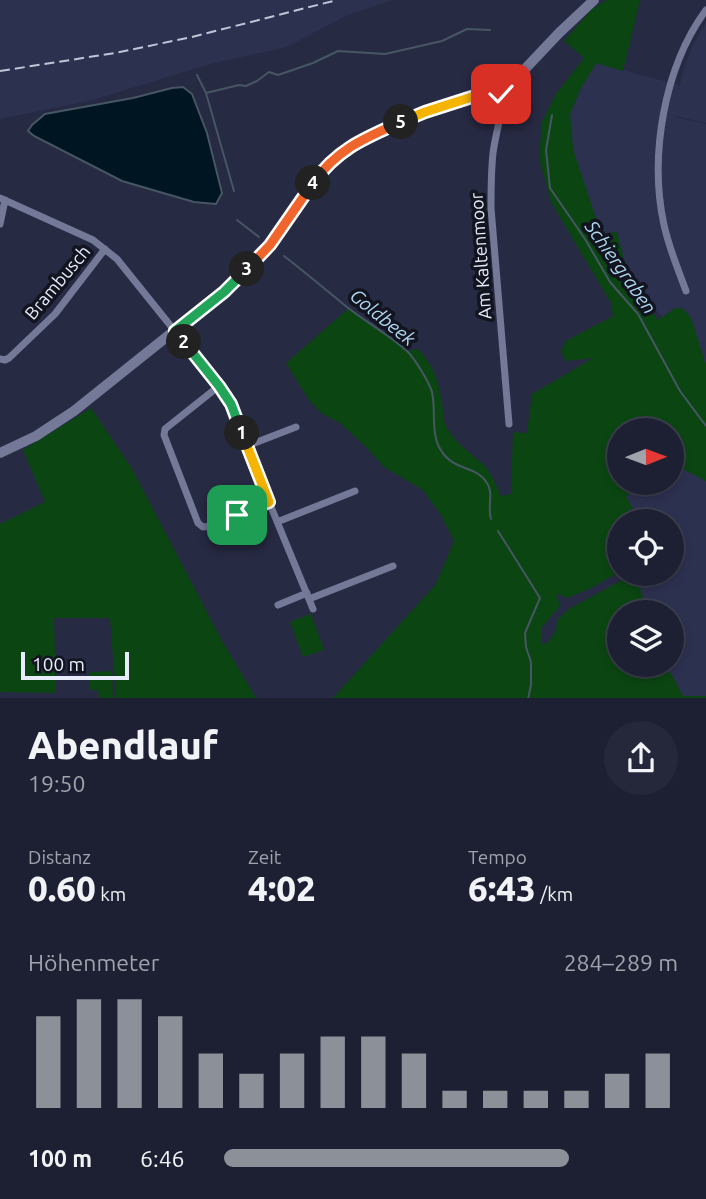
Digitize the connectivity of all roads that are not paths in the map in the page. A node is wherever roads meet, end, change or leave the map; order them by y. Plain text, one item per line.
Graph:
1 (594, 0) edge
2 (706, 10) edge
3 (500, 88) junction
4 (3, 199) edge
5 (0, 224) edge
6 (105, 249) junction
7 (686, 291) dead end
8 (175, 331) junction
9 (0, 359) edge
10 (219, 386) junction
11 (509, 424) dead end
12 (296, 427) dead end
13 (247, 446) junction
14 (0, 453) edge
15 (355, 491) dead end
16 (269, 502) junction
17 (277, 522) junction
18 (394, 566) dead end
19 (308, 596) junction
20 (278, 605) dead end
21 (313, 609) dead end

1 - 3 street
2 - 7 street
3 - 8 street
3 - 11 street, Am Kaltenmoor
4 - 5 street
4 - 6 street
6 - 8 street
6 - 9 street, Brambusch
8 - 10 street
8 - 14 street
10 - 13 street
10 - 16 street
12 - 13 street
13 - 16 street
15 - 17 street
16 - 17 street
17 - 19 street
18 - 19 street
19 - 20 street
19 - 21 street

